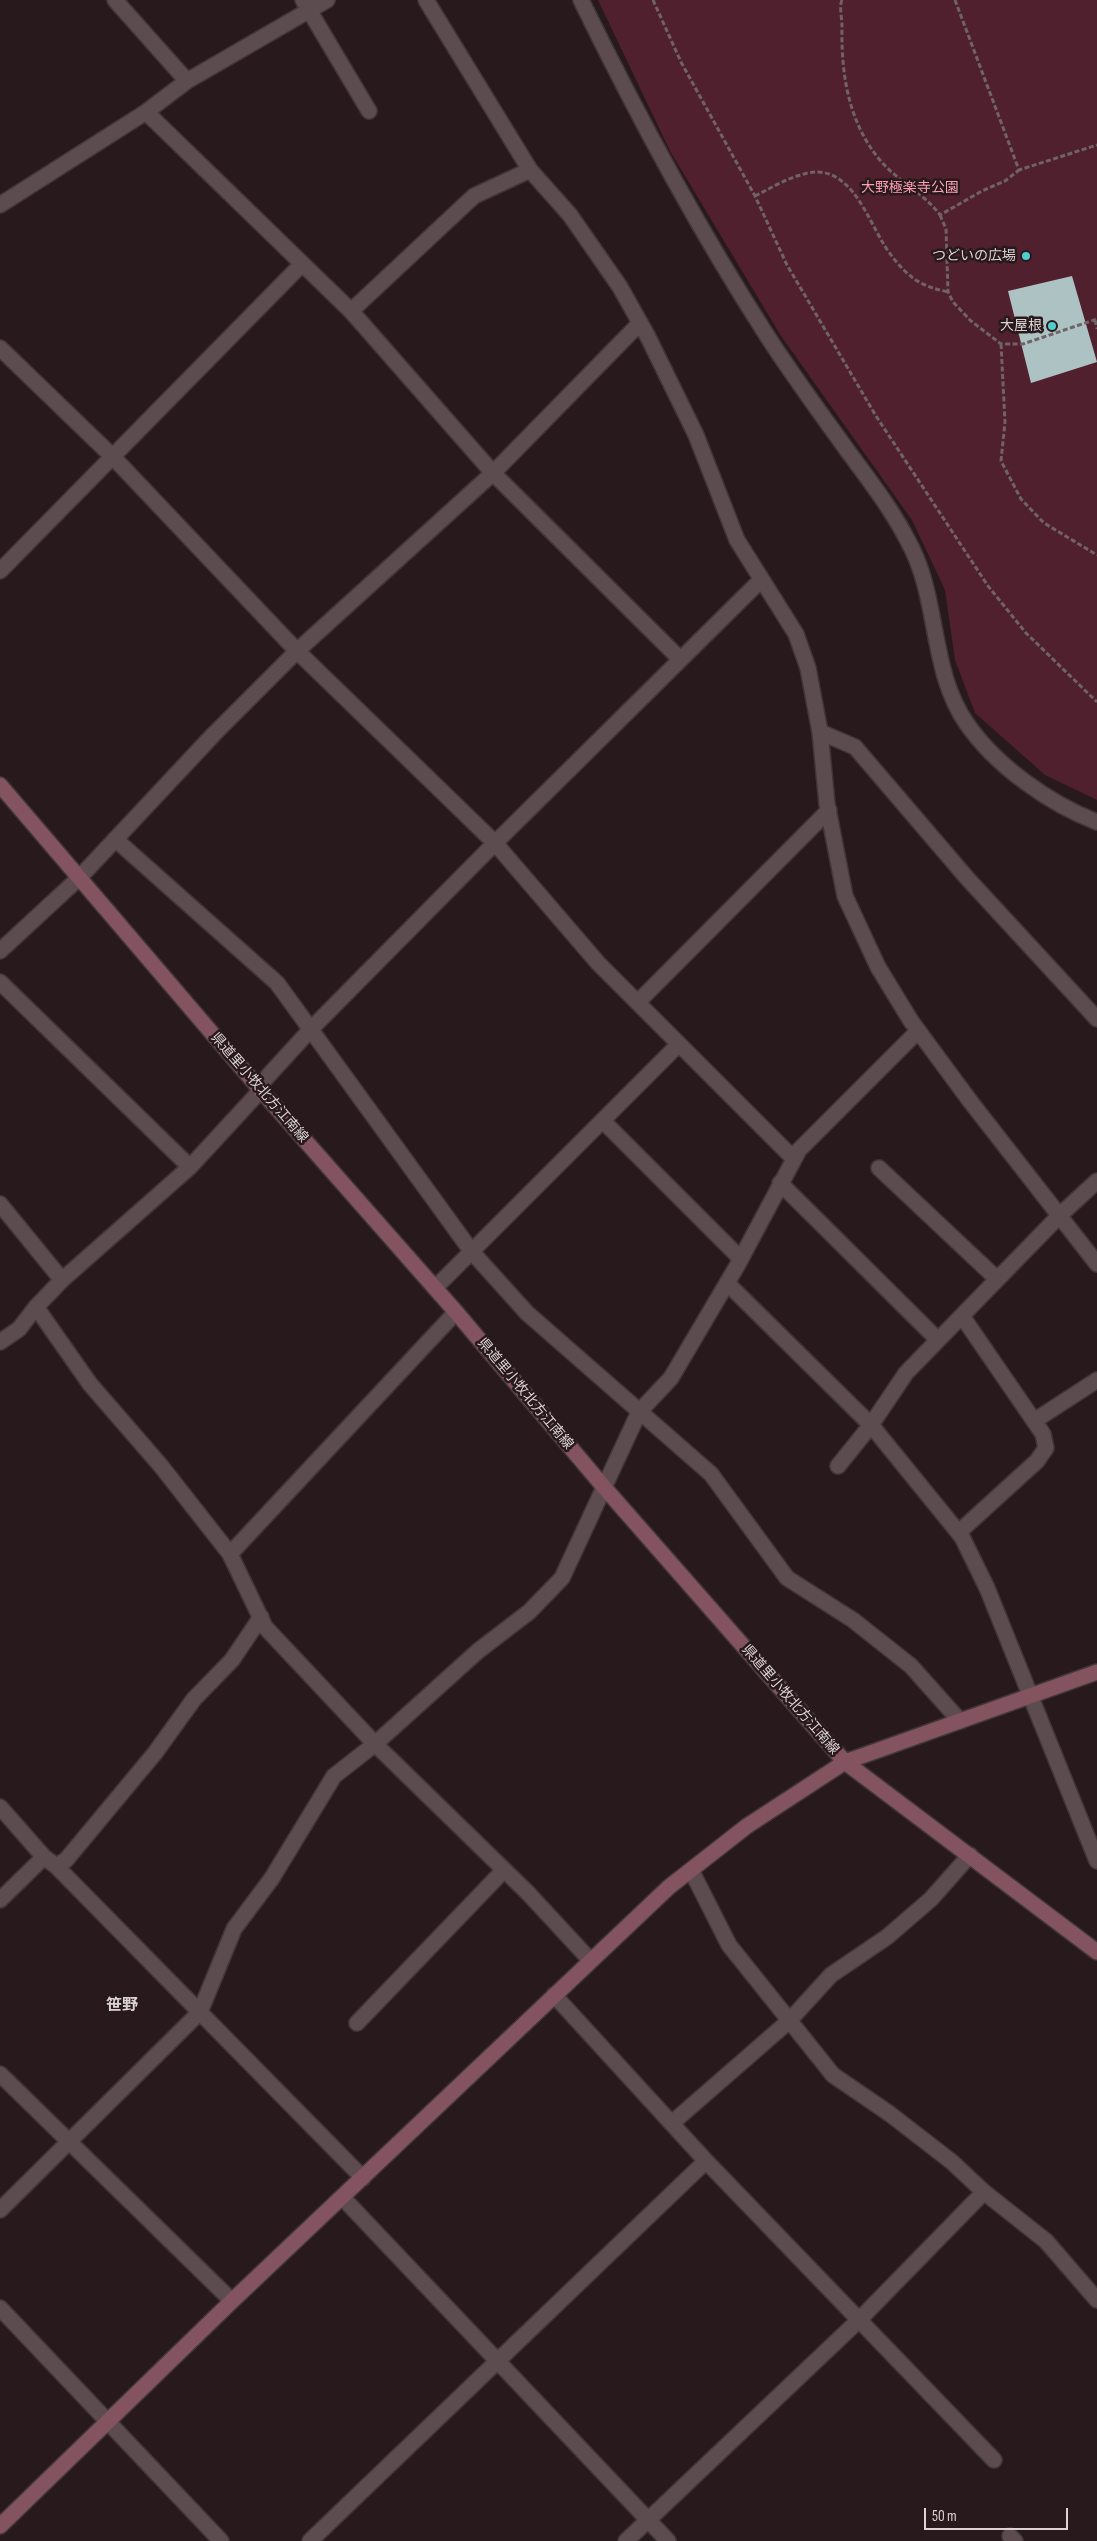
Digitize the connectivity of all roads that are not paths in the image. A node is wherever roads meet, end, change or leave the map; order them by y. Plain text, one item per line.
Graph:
1 (115, 0) edge
2 (327, 0) edge
3 (426, 0) edge
4 (581, 0) edge
5 (307, 5) edge
6 (187, 80) junction
7 (369, 111) dead end
8 (146, 112) junction
9 (530, 170) junction
10 (2, 199) edge
11 (302, 264) junction
12 (351, 311) junction
13 (640, 323) junction
14 (0, 348) edge
15 (113, 457) junction
16 (493, 473) junction
17 (0, 571) edge
18 (760, 581) junction
19 (298, 651) junction
20 (680, 659) junction
21 (820, 732) junction
22 (0, 785) edge
23 (829, 810) junction
24 (1097, 822) edge
25 (115, 839) junction
26 (495, 843) junction
27 (80, 878) junction
28 (0, 951) edge
29 (0, 982) edge
30 (638, 1002) junction
31 (1097, 1019) edge
32 (311, 1029) junction
33 (918, 1031) junction
34 (679, 1044) junction
35 (259, 1089) junction
36 (602, 1121) junction
37 (794, 1159) junction
38 (190, 1167) junction
39 (879, 1168) dead end
40 (1097, 1181) edge
41 (780, 1183) junction
42 (0, 1204) edge
43 (1060, 1215) junction
44 (472, 1252) junction
45 (741, 1259) junction
46 (1097, 1264) edge
47 (997, 1279) junction
48 (62, 1280) junction
49 (727, 1283) junction
50 (435, 1288) junction
51 (36, 1306) junction
52 (456, 1312) junction
53 (962, 1316) junction
54 (938, 1340) junction
55 (0, 1342) edge
56 (1097, 1380) edge
57 (639, 1412) junction
58 (1034, 1421) junction
59 (871, 1425) junction
60 (838, 1466) dead end
61 (603, 1486) junction
62 (958, 1532) junction
63 (230, 1554) junction
64 (260, 1617) junction
65 (1097, 1672) edge
66 (1030, 1695) junction
67 (960, 1720) junction
68 (375, 1744) junction
69 (845, 1762) junction
70 (0, 1807) edge
71 (970, 1855) junction
72 (50, 1861) junction
73 (1097, 1861) edge
74 (504, 1870) junction
75 (692, 1870) junction
76 (0, 1900) edge
77 (1096, 1950) edge
78 (590, 1960) junction
79 (554, 1995) junction
80 (200, 2012) junction
81 (789, 2021) junction
82 (357, 2023) dead end
83 (0, 2074) edge
84 (672, 2123) junction
85 (70, 2143) junction
86 (706, 2161) junction
87 (363, 2178) junction
88 (984, 2192) junction
89 (343, 2198) junction
90 (0, 2210) edge
91 (1097, 2300) edge
92 (232, 2301) junction
93 (0, 2308) edge
94 (859, 2320) junction
95 (497, 2360) junction
96 (108, 2421) junction
97 (994, 2460) dead end
98 (648, 2520) junction
99 (0, 2526) edge
100 (221, 2541) edge
101 (310, 2541) edge
102 (626, 2541) edge
103 (668, 2541) edge

1 - 6 street
2 - 5 street
3 - 9 street
4 - 24 street
5 - 6 street
5 - 7 street
6 - 8 street
8 - 10 street
8 - 11 street
9 - 12 street
9 - 13 street
11 - 12 street
11 - 15 street
12 - 16 street
13 - 16 street
13 - 18 street
14 - 15 street
15 - 17 street
15 - 19 street
16 - 19 street
16 - 20 street
18 - 20 street
18 - 21 street
19 - 25 street
19 - 26 street
20 - 26 street
21 - 23 street
21 - 31 street
22 - 27 main road, 県道里小牧北方江南線
23 - 30 street
23 - 33 street
25 - 27 street
25 - 32 street
26 - 30 street
26 - 32 street
27 - 28 street
27 - 35 main road, 県道里小牧北方江南線
29 - 38 street
30 - 34 street
32 - 35 street
32 - 44 street
33 - 37 street
33 - 43 street
34 - 36 street
34 - 37 street
35 - 38 street
35 - 50 main road, 県道里小牧北方江南線
36 - 44 street
36 - 45 street
37 - 41 street
38 - 48 street
39 - 47 street
40 - 43 street
41 - 45 street
41 - 54 street
42 - 48 street
43 - 46 street
43 - 47 street
44 - 50 street
44 - 57 street
45 - 49 street
47 - 53 street
48 - 51 street
49 - 57 street
49 - 59 street
50 - 52 main road, 県道里小牧北方江南線
51 - 55 street
51 - 63 street
52 - 61 main road, 県道里小牧北方江南線
52 - 63 street
53 - 54 street
53 - 58 street
54 - 59 street
56 - 58 street
57 - 61 street
57 - 67 street
58 - 62 street
59 - 60 street
59 - 62 street
61 - 68 street
61 - 69 main road, 県道里小牧北方江南線
62 - 66 street
63 - 64 street
64 - 68 street
64 - 72 street
65 - 66 main road
66 - 67 main road
66 - 73 street
67 - 69 main road
68 - 74 street
68 - 80 street
69 - 71 main road, 県道里小牧北方江南線
69 - 75 main road
70 - 72 street
71 - 77 main road, 県道里小牧北方江南線
71 - 81 street
72 - 76 street
72 - 80 street
74 - 78 street
74 - 82 street
75 - 78 main road
75 - 81 street
78 - 79 main road
79 - 84 street
79 - 87 main road
80 - 85 street
80 - 87 street
81 - 84 street
81 - 88 street
83 - 85 street
84 - 86 street
85 - 90 street
85 - 92 street
86 - 94 street
86 - 95 street
87 - 89 main road
88 - 91 street
88 - 94 street
89 - 92 main road
89 - 95 street
92 - 96 main road
93 - 96 street
94 - 97 street
94 - 98 street
95 - 98 street
95 - 101 street
96 - 99 main road
96 - 100 street
98 - 102 street
98 - 103 street

